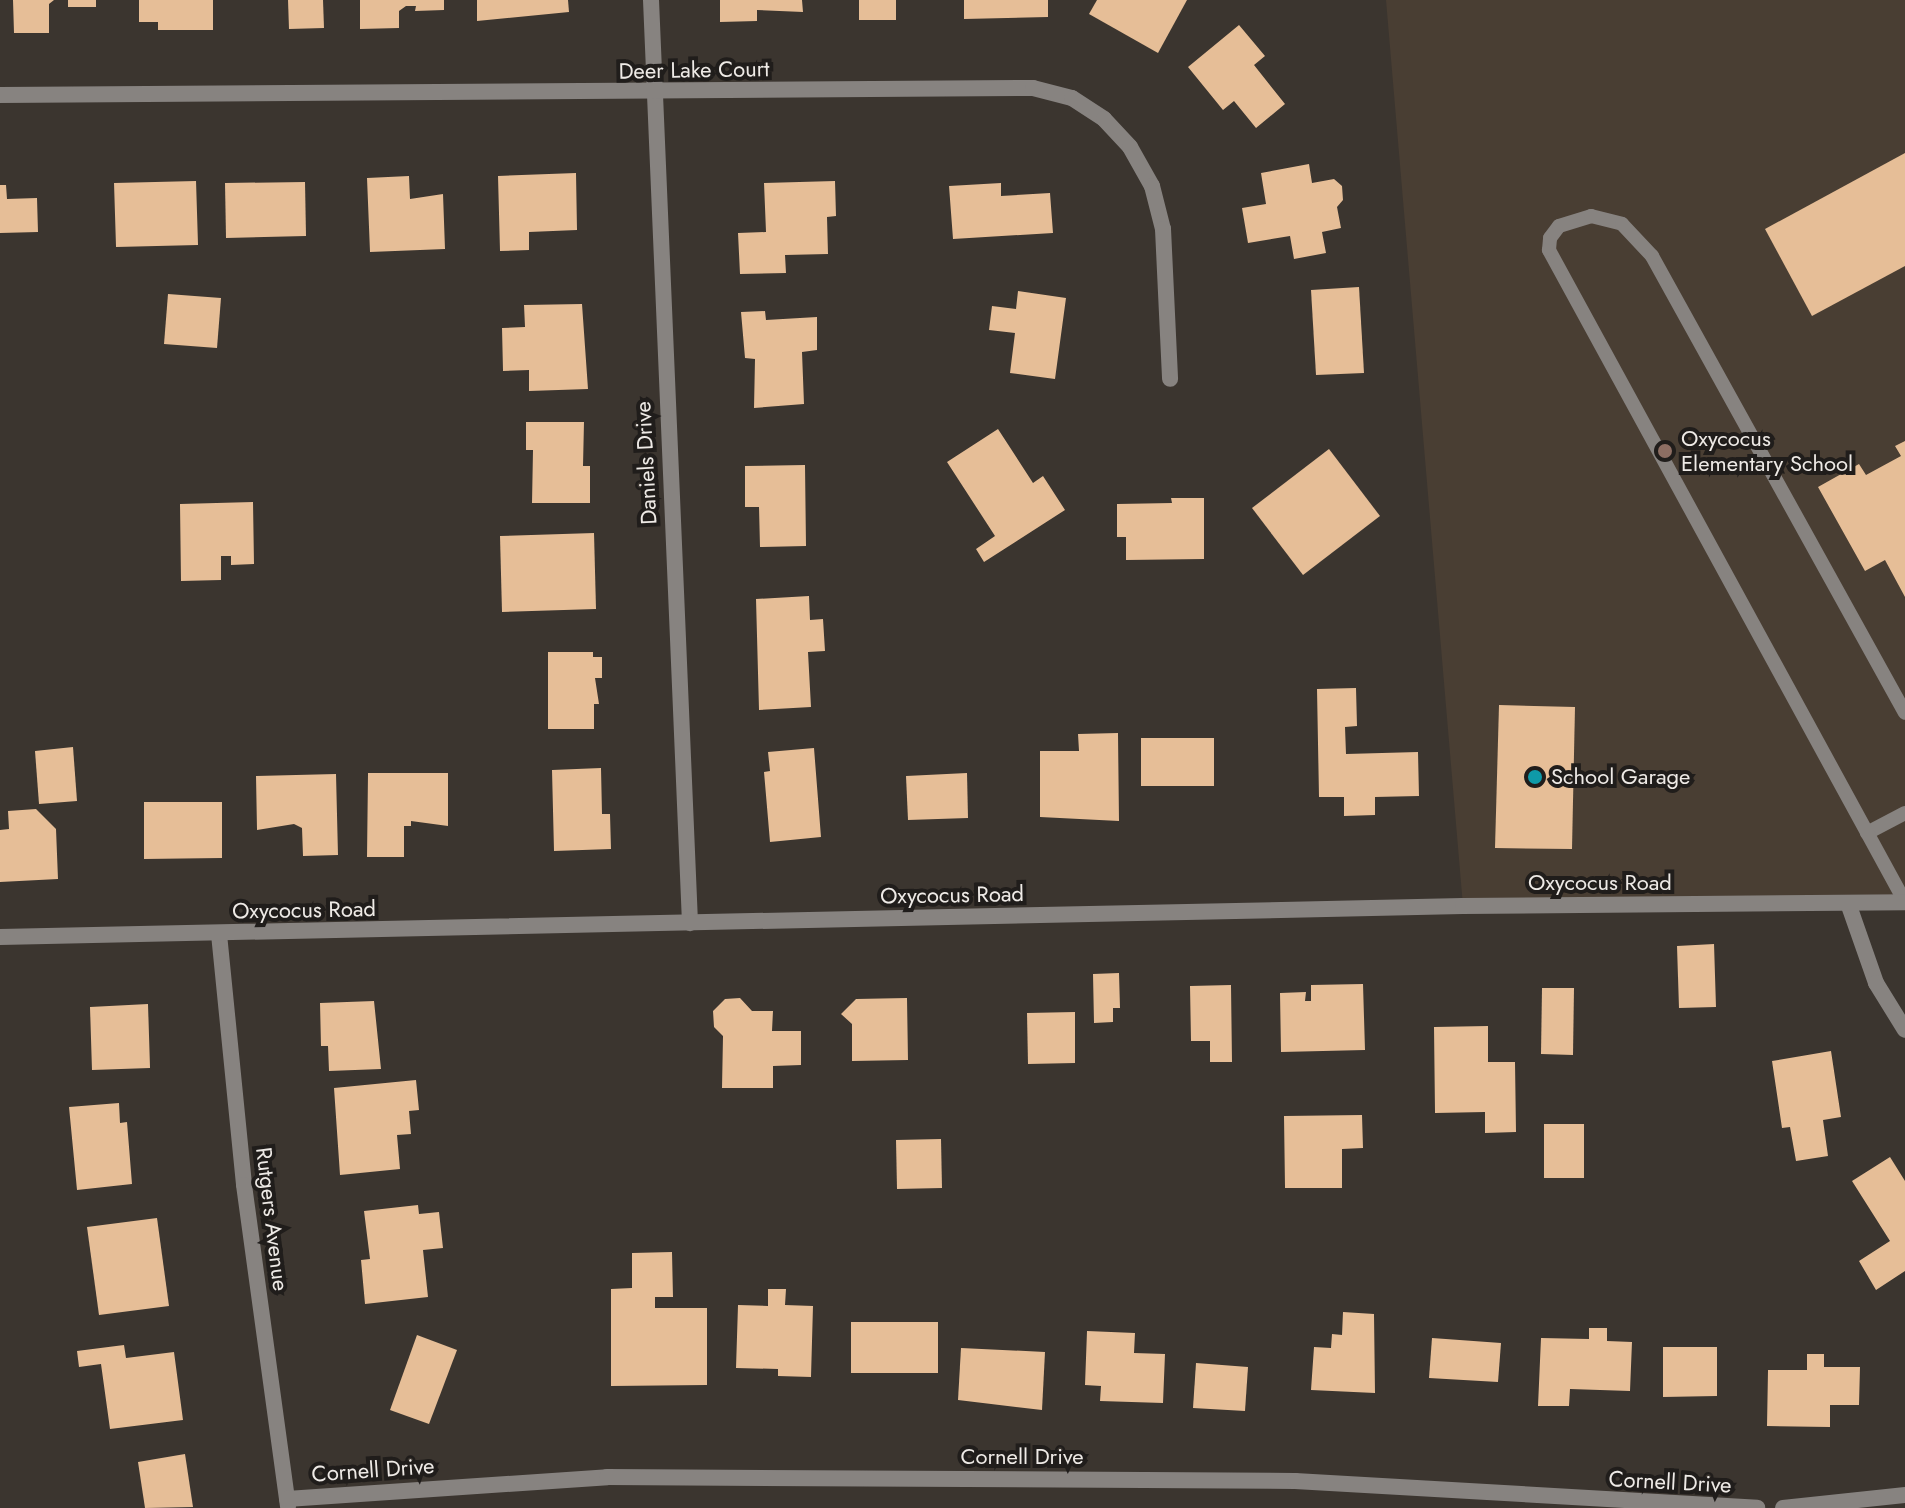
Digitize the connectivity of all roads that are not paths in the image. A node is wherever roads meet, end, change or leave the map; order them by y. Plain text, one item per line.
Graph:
1 (651, 0) edge
2 (651, 93) junction
3 (0, 95) edge
4 (1170, 379) dead end
5 (1905, 713) edge
6 (1905, 813) edge
7 (1867, 833) junction
8 (1905, 902) edge
9 (1848, 903) junction
10 (690, 923) junction
11 (219, 934) junction
12 (0, 937) edge
13 (1905, 1030) edge
14 (1905, 1495) edge
15 (288, 1503) edge
16 (1757, 1508) edge
17 (1783, 1508) edge

1 - 2 street, Daniels Drive
2 - 3 street, Deer Lake Court
2 - 4 street, Deer Lake Court
2 - 10 street, Daniels Drive
5 - 7 lane
6 - 7 lane
7 - 8 lane
8 - 9 street, Oxycocus Road
9 - 10 street, Oxycocus Road
9 - 13 street
10 - 11 street, Oxycocus Road
11 - 12 street, Oxycocus Road
11 - 15 street, Rutgers Avenue
14 - 17 street
15 - 16 street, Cornell Drive

